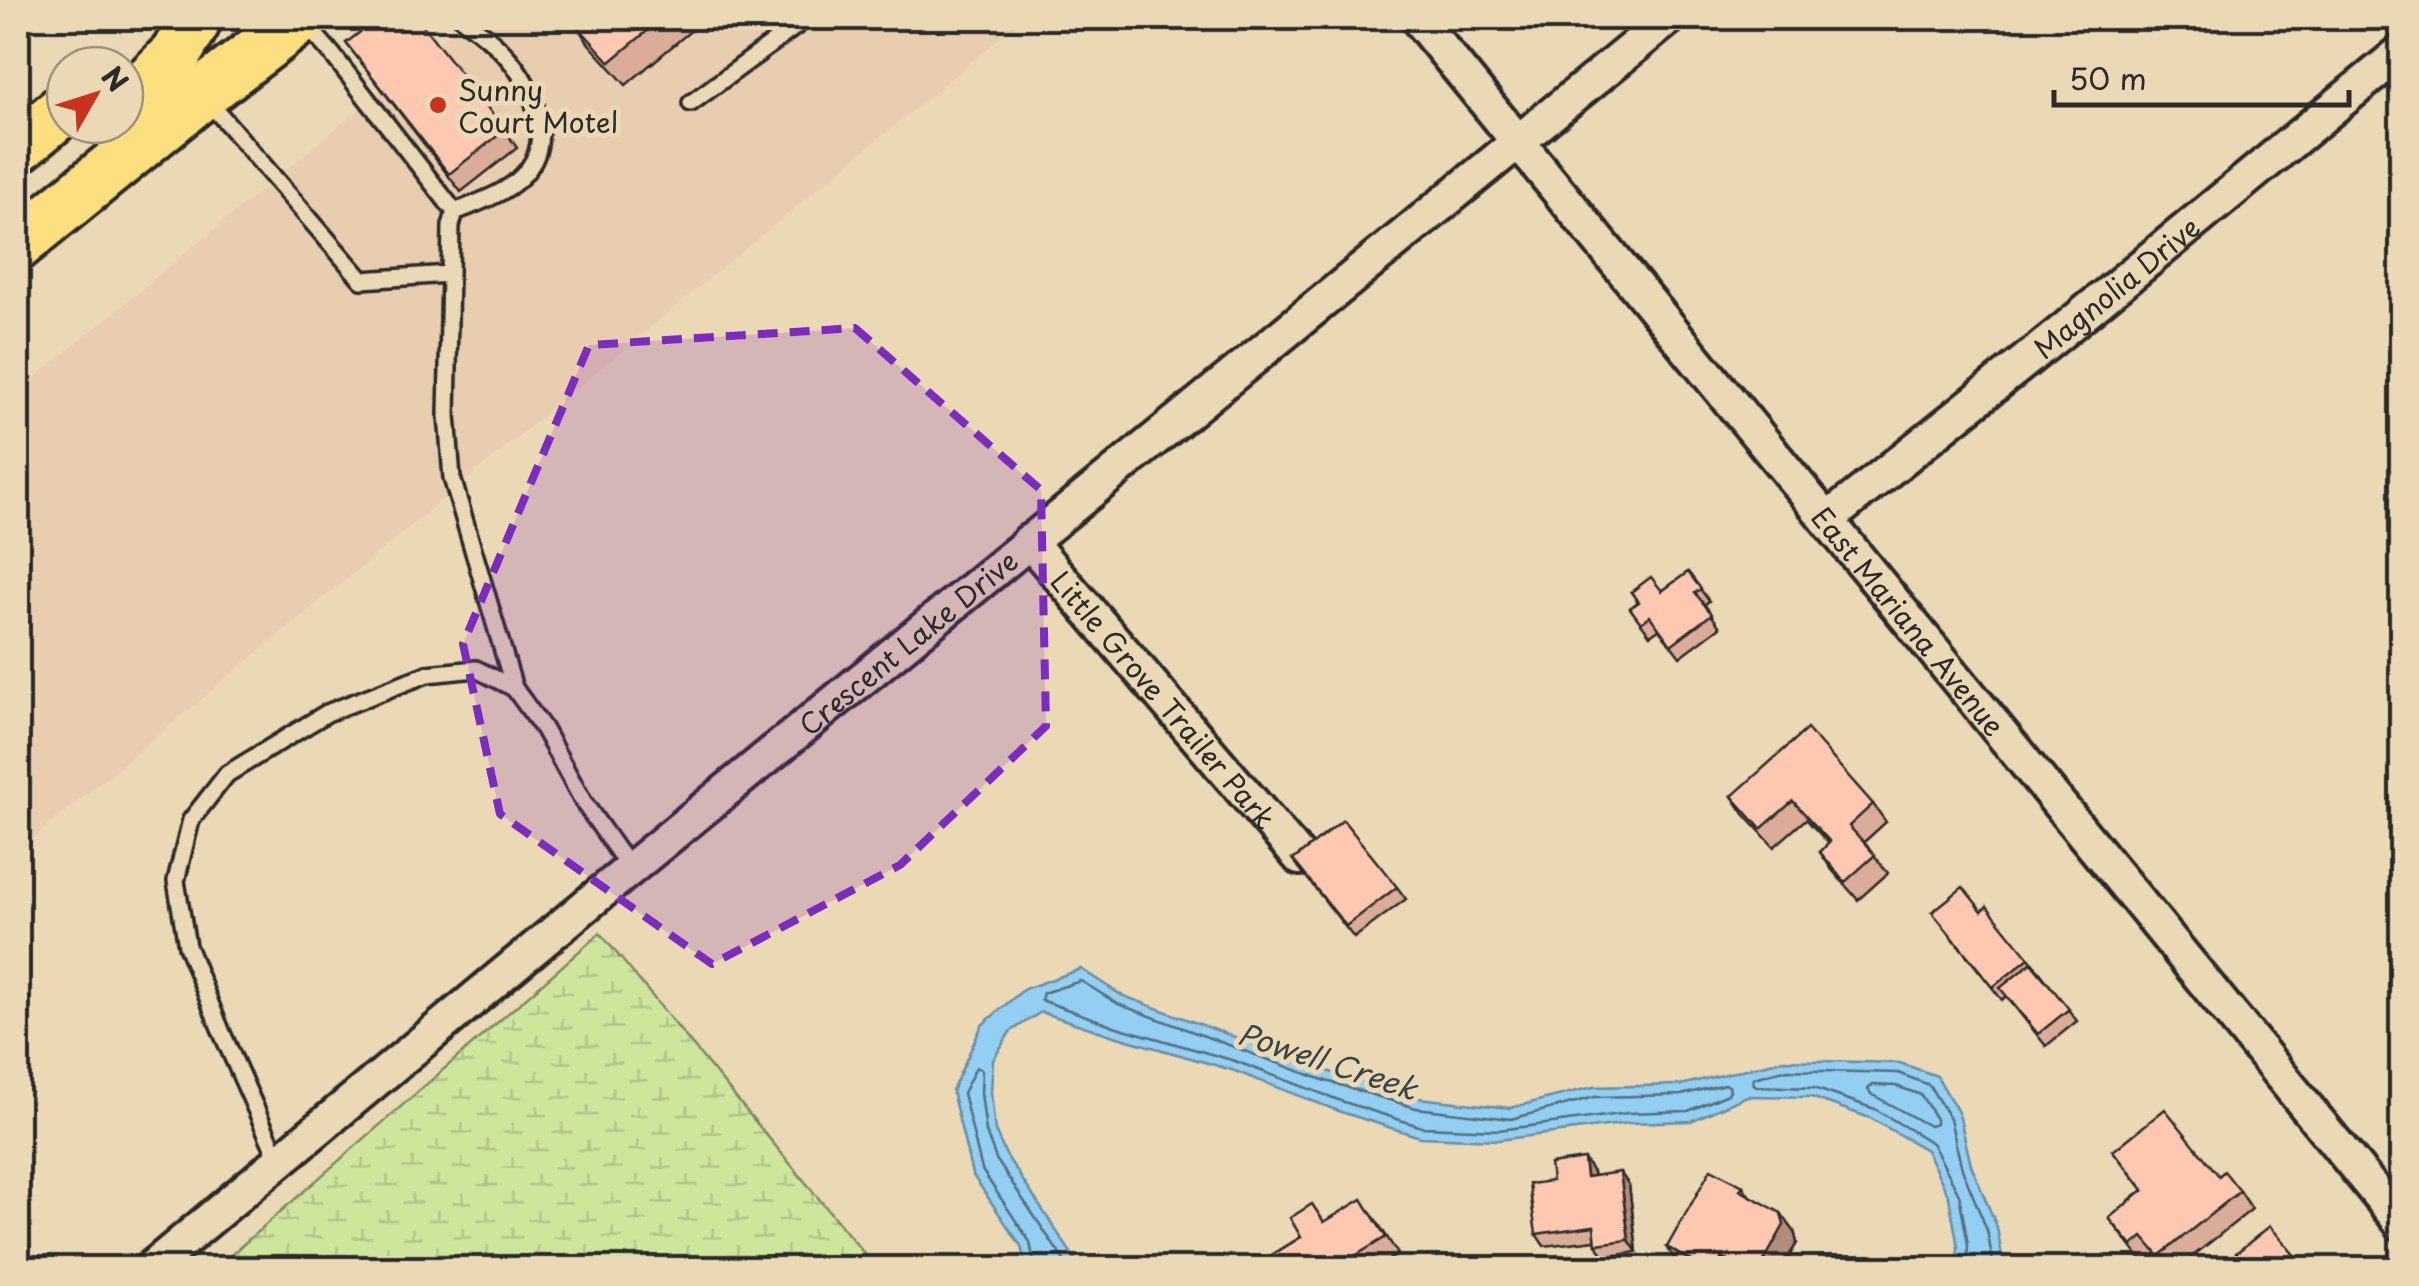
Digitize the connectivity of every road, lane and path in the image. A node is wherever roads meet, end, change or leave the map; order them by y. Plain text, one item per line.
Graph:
1 (174, 18) edge
2 (195, 18) edge
3 (301, 18) edge
4 (462, 18) edge
5 (807, 18) edge
6 (1417, 18) edge
7 (1669, 18) edge
8 (141, 45) edge
9 (2402, 51) edge
10 (145, 85) edge
11 (202, 94) junction
12 (691, 103) dead end
13 (45, 125) edge
14 (1517, 141) junction
15 (21, 145) edge
16 (100, 145) edge
17 (95, 181) junction
18 (18, 191) edge
19 (455, 212) junction
20 (18, 244) edge
21 (449, 274) junction
22 (1828, 520) junction
23 (1029, 541) junction
24 (514, 688) junction
25 (1300, 858) edge
26 (631, 870) junction
27 (279, 1161) junction
28 (2402, 1224) edge
29 (150, 1268) edge

1 - 8 main road
2 - 10 main road
3 - 11 main road
3 - 19 lane
4 - 19 lane
5 - 12 lane
6 - 14 street, East Mariana Avenue
7 - 14 street, Crescent Lake Drive
9 - 22 street, Magnolia Drive
11 - 17 main road
11 - 21 lane
13 - 15 main road
14 - 22 street, East Mariana Avenue
14 - 23 street, Crescent Lake Drive
15 - 18 main road
16 - 17 main road
17 - 20 main road
19 - 21 lane
21 - 24 lane
22 - 28 street, East Mariana Avenue
23 - 25 street, Little Grove Trailer Park
23 - 26 street, Crescent Lake Drive
24 - 26 lane
24 - 27 lane
26 - 27 street, Crescent Lake Drive
27 - 29 street, Crescent Lake Drive

